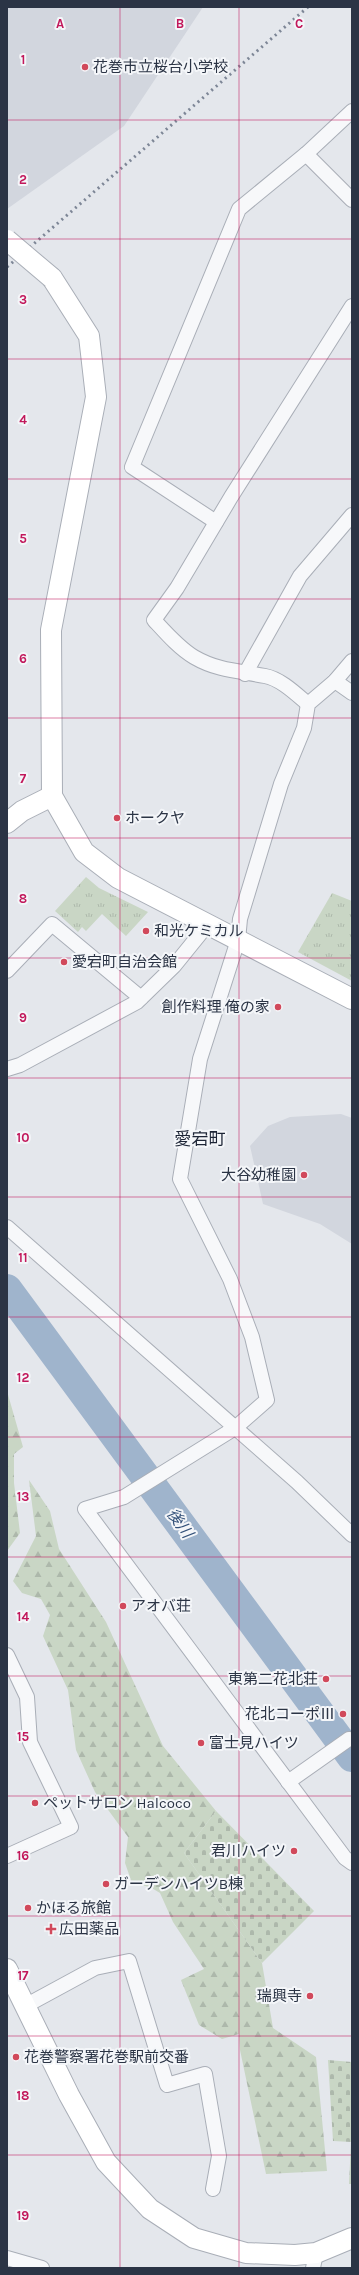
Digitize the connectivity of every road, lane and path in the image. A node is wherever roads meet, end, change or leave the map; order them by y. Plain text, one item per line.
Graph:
1 (352, 111) edge
2 (306, 154) junction
3 (352, 200) edge
4 (7, 240) edge
5 (352, 306) edge
6 (352, 515) edge
7 (216, 522) junction
8 (352, 661) edge
9 (245, 674) junction
10 (335, 681) junction
11 (352, 693) edge
12 (308, 704) junction
13 (52, 796) junction
14 (7, 823) edge
15 (208, 924) junction
16 (238, 940) junction
17 (7, 971) edge
18 (140, 998) junction
19 (352, 999) edge
20 (7, 1069) edge
21 (7, 1227) edge
22 (234, 1428) junction
23 (352, 1535) edge
24 (7, 1655) edge
25 (349, 1739) dead end
26 (288, 1782) junction
27 (7, 1856) edge
28 (352, 1863) edge
29 (7, 1969) edge
30 (18, 2002) edge
31 (213, 2189) dead end
32 (352, 2238) edge
33 (7, 2258) edge
34 (314, 2260) edge
35 (42, 2268) edge

1 - 2 street
2 - 3 street
2 - 7 street
4 - 13 street, bridge
5 - 7 street
6 - 9 street
7 - 9 street
8 - 10 street
9 - 12 street
10 - 11 street
10 - 12 street
12 - 16 street
13 - 14 street
13 - 15 street
15 - 16 street
15 - 18 street
16 - 19 street
16 - 22 street
17 - 18 street
18 - 20 street
21 - 22 street
22 - 23 street
22 - 26 street
24 - 27 street
25 - 26 street
26 - 28 street
29 - 30 street
30 - 31 street
30 - 34 street
32 - 34 street
33 - 35 street

